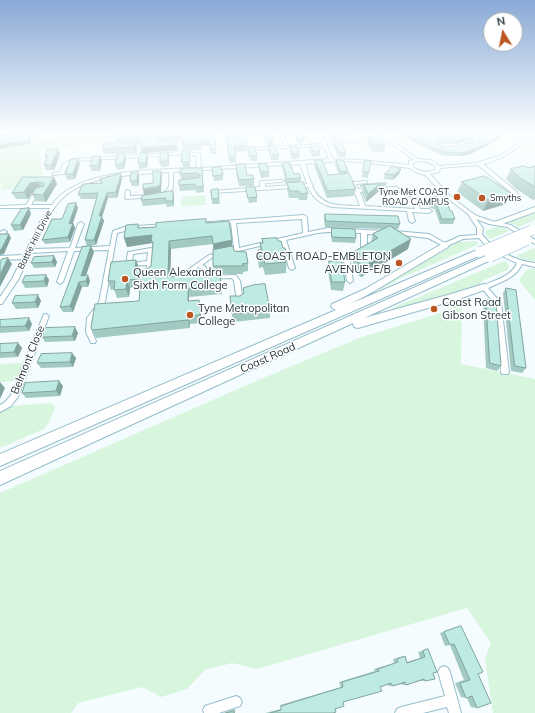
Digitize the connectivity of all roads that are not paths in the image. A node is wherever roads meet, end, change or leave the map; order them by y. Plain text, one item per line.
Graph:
1 (66, 165) edge
2 (199, 165) edge
3 (254, 165) edge
4 (303, 165) edge
5 (398, 165) edge
6 (462, 165) edge
7 (482, 165) edge
8 (411, 167) joint
9 (438, 167) joint
10 (199, 169) junction
11 (171, 171) junction
12 (55, 174) dead end
13 (427, 174) junction
14 (505, 177) dead end
15 (498, 178) junction
16 (282, 181) dead end
17 (365, 182) edge
18 (503, 182) junction
19 (171, 183) junction
20 (178, 183) edge
21 (495, 183) edge
22 (310, 186) junction
23 (263, 189) junction
24 (128, 191) dead end
25 (357, 191) junction
26 (44, 192) edge
27 (213, 192) edge
28 (510, 200) edge
29 (52, 206) junction
30 (2, 207) edge
31 (27, 207) junction
32 (363, 207) junction
33 (535, 209) edge
34 (409, 210) junction
35 (418, 211) junction
36 (429, 212) dead end
37 (470, 214) junction
38 (142, 221) dead end
39 (412, 221) dead end
40 (233, 222) junction
41 (493, 223) junction
42 (81, 224) dead end
43 (193, 224) edge
44 (171, 226) edge
45 (142, 228) junction
46 (480, 228) junction
47 (364, 232) junction
48 (534, 232) edge
49 (306, 234) junction
50 (480, 236) junction
51 (283, 239) junction
52 (535, 242) edge
53 (445, 245) junction
54 (72, 248) junction
55 (108, 248) junction
56 (30, 250) junction
57 (237, 250) junction
58 (26, 257) junction
59 (0, 258) edge
60 (520, 262) junction
61 (150, 263) junction
62 (122, 265) edge
63 (129, 265) junction
64 (197, 265) junction
65 (535, 265) edge
66 (292, 268) dead end
67 (149, 274) edge
68 (182, 276) edge
69 (350, 281) dead end
70 (60, 282) dead end
71 (484, 287) junction
72 (240, 301) edge
73 (0, 302) edge
74 (46, 316) dead end
75 (93, 341) dead end
76 (234, 359) junction
77 (248, 367) junction
78 (505, 372) dead end
79 (158, 408) junction
80 (0, 409) edge
81 (0, 460) edge
82 (0, 478) edge
83 (0, 483) edge
84 (444, 672) dead end
85 (450, 700) junction
86 (236, 702) dead end
87 (210, 713) edge
88 (402, 713) edge
89 (455, 713) edge

1 - 12 street
2 - 10 street
3 - 10 street, Battle Hill Drive
4 - 22 street
5 - 8 street, Battle Hill Drive
6 - 9 street
7 - 15 street
8 - 13 street, Battle Hill Drive
9 - 13 street
10 - 11 street, Battle Hill Drive
11 - 19 street
11 - 29 street, Battle Hill Drive
13 - 37 street
14 - 15 street
15 - 18 street
16 - 23 street
17 - 25 street
18 - 21 street
18 - 28 street
19 - 20 street
19 - 24 street
22 - 23 street
22 - 32 street
23 - 27 street
25 - 32 street
25 - 35 street
26 - 31 street
29 - 31 street
29 - 56 street, Battle Hill Drive
30 - 31 street
32 - 34 street
33 - 41 highway
34 - 35 street
34 - 39 street
35 - 36 street
37 - 41 street
37 - 46 street
38 - 45 street
40 - 43 street
40 - 49 street
40 - 57 street
41 - 46 street
41 - 52 street
42 - 54 street
44 - 45 street
45 - 55 street
46 - 50 street
47 - 49 street
47 - 53 street
47 - 69 street
48 - 76 highway, Coast Road, bridge
48 - 77 highway, Coast Road, bridge
49 - 51 street
50 - 53 street
50 - 60 street
51 - 57 street
51 - 66 street
53 - 76 highway
54 - 55 street
54 - 56 street
54 - 70 street
55 - 75 street
56 - 58 street, Battle Hill Drive
57 - 64 street
58 - 59 street
58 - 73 street, Battle Hill Drive
60 - 65 street
60 - 71 street
61 - 63 street
61 - 63 street
61 - 67 street
62 - 63 street
64 - 68 street
64 - 72 street
71 - 77 highway
71 - 78 street
74 - 80 street, Belmont Close
76 - 81 highway, Coast Road
77 - 79 highway, Coast Road
79 - 82 highway, Coast Road
79 - 83 highway
84 - 85 street
85 - 88 street
85 - 89 street
86 - 87 street

